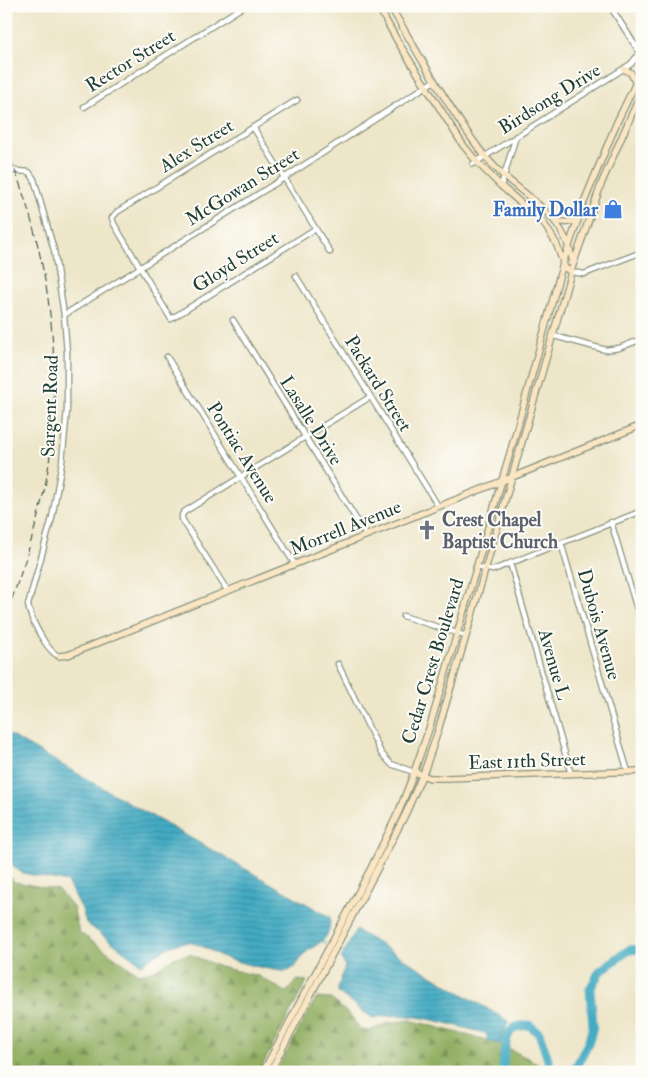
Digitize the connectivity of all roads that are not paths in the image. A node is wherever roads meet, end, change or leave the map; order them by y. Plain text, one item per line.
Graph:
1 (244, 6) edge
2 (610, 6) edge
3 (391, 7) edge
4 (380, 9) edge
5 (640, 55) edge
6 (624, 69) junction
7 (642, 70) edge
8 (434, 81) junction
9 (635, 82) junction
10 (426, 87) junction
11 (642, 91) edge
12 (297, 100) dead end
13 (84, 107) dead end
14 (253, 127) junction
15 (516, 136) junction
16 (485, 156) junction
17 (475, 163) junction
18 (6, 170) edge
19 (504, 176) junction
20 (284, 178) junction
21 (594, 179) junction
22 (602, 182) junction
23 (501, 186) junction
24 (584, 202) junction
25 (594, 206) junction
26 (578, 219) junction
27 (556, 220) junction
28 (315, 229) junction
29 (569, 246) junction
30 (330, 252) dead end
31 (642, 252) edge
32 (563, 263) junction
33 (573, 265) junction
34 (140, 268) junction
35 (571, 272) junction
36 (296, 276) dead end
37 (64, 315) junction
38 (233, 320) dead end
39 (544, 333) junction
40 (554, 336) junction
41 (642, 339) edge
42 (167, 357) dead end
43 (370, 397) junction
44 (642, 424) edge
45 (305, 436) junction
46 (513, 475) junction
47 (240, 477) junction
48 (501, 481) junction
49 (438, 506) junction
50 (642, 511) edge
51 (612, 522) junction
52 (366, 535) junction
53 (561, 543) junction
54 (510, 563) junction
55 (294, 564) junction
56 (476, 567) junction
57 (486, 570) junction
58 (227, 590) junction
59 (403, 616) dead end
60 (642, 626) edge
61 (456, 633) junction
62 (466, 636) junction
63 (59, 656) joint
64 (338, 664) dead end
65 (642, 771) edge
66 (414, 772) junction
67 (628, 772) junction
68 (571, 774) junction
69 (422, 776) junction
70 (373, 869) junction
71 (263, 1072) edge
72 (270, 1072) edge

1 - 13 street, Rector Street
2 - 5 street
3 - 4 main road
3 - 8 main road
4 - 10 main road
5 - 6 street, Birdsong Drive
6 - 9 main road
6 - 15 street, Birdsong Drive
7 - 9 main road, Cedar Crest Boulevard
8 - 10 street, McGowan Street
8 - 16 main road
9 - 21 main road, Cedar Crest Boulevard
10 - 17 main road
10 - 20 street, McGowan Street
11 - 22 main road, Cedar Crest Boulevard
12 - 14 street, Alex Street
14 - 20 street
14 - 34 street, Alex Street
15 - 16 street, Birdsong Drive
15 - 19 street
16 - 17 street, Birdsong Drive
16 - 19 main road
17 - 23 main road
18 - 37 street, Sargent Road
19 - 23 street
19 - 27 main road
20 - 28 street
20 - 34 street, McGowan Street
21 - 22 main road
21 - 24 main road, Cedar Crest Boulevard
22 - 25 main road, Cedar Crest Boulevard
23 - 32 main road
24 - 25 main road
24 - 26 main road, Cedar Crest Boulevard
25 - 33 main road, Cedar Crest Boulevard
26 - 27 main road
26 - 29 main road, Cedar Crest Boulevard
27 - 29 main road
28 - 30 street
28 - 34 street, Gloyd Street
29 - 32 main road, Cedar Crest Boulevard
29 - 33 main road
31 - 35 street
32 - 35 main road
32 - 39 main road, Cedar Crest Boulevard
33 - 35 main road, Cedar Crest Boulevard
34 - 37 street, McGowan Street
35 - 40 main road, Cedar Crest Boulevard
36 - 43 street, Packard Street
37 - 63 street, Sargent Road
38 - 45 street, Lasalle Drive
39 - 40 main road
39 - 48 main road, Cedar Crest Boulevard
40 - 41 street
40 - 46 main road, Cedar Crest Boulevard
42 - 47 street, Pontiac Avenue
43 - 45 street
43 - 49 street, Packard Street
44 - 46 main road, Morrell Avenue
45 - 47 street
45 - 52 street, Lasalle Drive
46 - 48 main road, Morrell Avenue
46 - 57 main road, Cedar Crest Boulevard
47 - 55 street, Pontiac Avenue
47 - 58 street
48 - 49 main road, Morrell Avenue
48 - 56 main road, Cedar Crest Boulevard
49 - 52 main road, Morrell Avenue
50 - 51 street
51 - 53 street
51 - 60 street
52 - 55 main road, Morrell Avenue
53 - 54 street
53 - 67 street, Dubois Avenue
54 - 57 street
54 - 68 street, Avenue L
55 - 58 main road, Morrell Avenue
56 - 57 street
56 - 61 main road, Cedar Crest Boulevard
57 - 62 main road, Cedar Crest Boulevard
58 - 63 main road, Morrell Avenue
59 - 61 street
61 - 62 street
61 - 66 main road, Cedar Crest Boulevard
62 - 69 main road, Cedar Crest Boulevard
64 - 66 street
65 - 67 main road, East 11th Street
66 - 69 main road, East 11th Street
66 - 70 main road, Cedar Crest Boulevard
67 - 68 main road, East 11th Street
68 - 69 main road, East 11th Street
69 - 70 main road, Cedar Crest Boulevard
70 - 71 main road, Cedar Crest Boulevard
70 - 72 main road, Cedar Crest Boulevard

